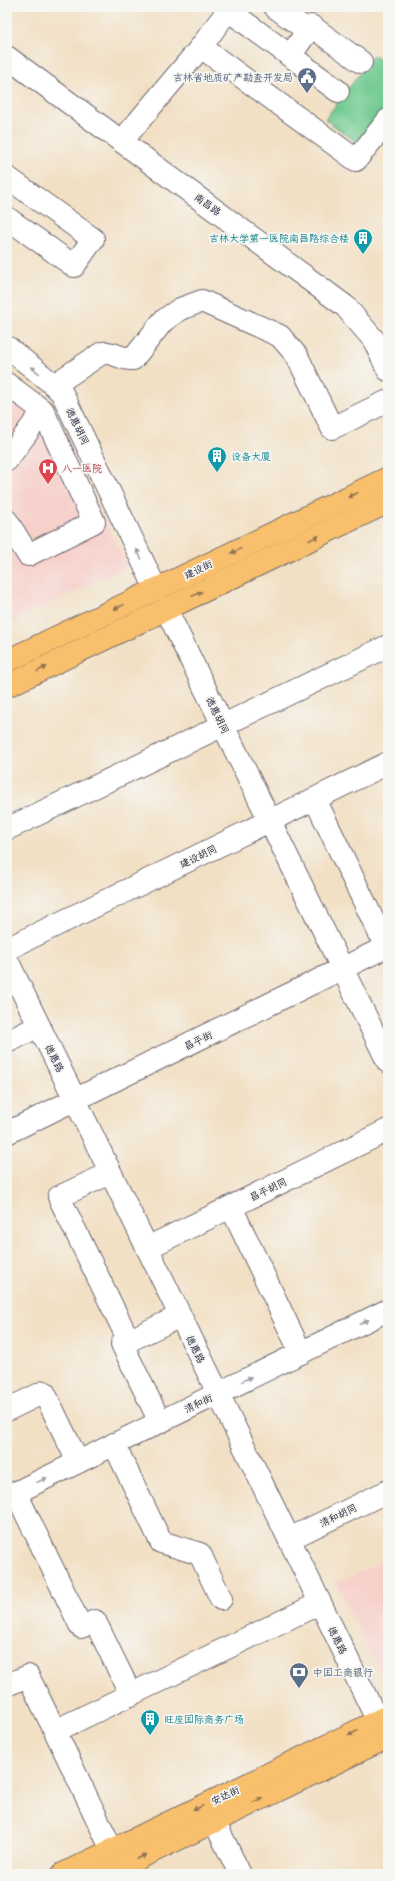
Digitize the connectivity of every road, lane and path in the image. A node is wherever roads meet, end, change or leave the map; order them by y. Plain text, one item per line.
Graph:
1 (276, 7) edge
2 (229, 9) edge
3 (308, 31) junction
4 (201, 47) junction
5 (290, 56) junction
6 (7, 57) edge
7 (361, 62) dead end
8 (338, 91) dead end
9 (388, 120) edge
10 (122, 141) junction
11 (7, 180) edge
12 (7, 218) edge
13 (7, 347) edge
14 (388, 370) edge
15 (7, 384) edge
16 (54, 385) junction
17 (388, 400) edge
18 (43, 411) junction
19 (7, 460) edge
20 (388, 478) edge
21 (388, 502) edge
22 (7, 521) edge
23 (156, 589) junction
24 (166, 609) junction
25 (388, 646) edge
26 (7, 661) edge
27 (7, 686) edge
28 (223, 725) junction
29 (388, 763) edge
30 (315, 799) junction
31 (270, 821) junction
32 (7, 829) edge
33 (387, 946) edge
34 (7, 949) edge
35 (7, 960) edge
36 (342, 968) junction
37 (39, 1026) junction
38 (7, 1042) edge
39 (388, 1062) edge
40 (75, 1100) junction
41 (388, 1130) edge
42 (7, 1133) edge
43 (110, 1173) junction
44 (231, 1206) junction
45 (147, 1248) junction
46 (388, 1310) edge
47 (180, 1316) junction
48 (129, 1341) junction
49 (301, 1353) junction
50 (218, 1393) junction
51 (7, 1410) edge
52 (160, 1422) junction
53 (114, 1444) junction
54 (78, 1462) junction
55 (388, 1491) edge
56 (11, 1495) edge
57 (289, 1539) junction
58 (221, 1599) dead end
59 (320, 1603) junction
60 (7, 1685) edge
61 (131, 1695) junction
62 (385, 1728) edge
63 (54, 1731) junction
64 (214, 1821) junction
65 (112, 1850) junction
66 (63, 1874) edge
67 (106, 1874) edge
68 (240, 1874) edge

1 - 3 street
2 - 4 street
2 - 5 street
3 - 5 street
3 - 7 street
4 - 9 street
4 - 10 street
5 - 8 street
6 - 10 street, 南昌路
10 - 14 street, 南昌路
11 - 12 street
16 -> 13 street, 德惠胡同
15 - 18 street
16 - 17 street
23 -> 16 street, 德惠胡同
18 - 19 street
18 - 22 street
20 -> 23 main road, 建设街
24 -> 21 main road
23 -> 26 main road, 建设街
27 -> 24 main road
24 - 28 street, 德惠胡同
25 - 28 street
28 - 31 street, 德惠胡同
28 - 32 street
29 - 30 street, 建设胡同
30 - 31 street, 建设胡同
30 - 33 street
31 - 34 street, 建设胡同
31 - 36 street, 德惠胡同
33 - 36 street, 昌平街
35 - 37 street, 德惠路
36 - 39 street, 德惠胡同
36 - 40 street, 昌平街
37 - 38 street
37 - 40 street, 德惠路
40 - 42 street, 昌平街
40 - 43 street, 德惠路
41 - 44 street, 昌平胡同
43 - 45 street, 德惠路
43 - 48 street
44 - 45 street, 昌平胡同
44 - 49 street
45 - 47 street, 德惠路
49 -> 46 street, 清和街
47 - 48 street
47 - 50 street, 德惠路
48 - 52 street
50 -> 49 street, 清和街
50 - 52 street, 清和街
50 - 57 street, 德惠路
51 - 54 street
52 - 53 street, 清和街
53 - 54 street, 清和街
53 - 58 street
56 -> 54 street, 清和街
55 - 57 street, 清和胡同
56 - 61 street
57 - 59 street, 德惠路
59 - 61 street
59 - 62 street, 德惠路
60 - 63 street
61 - 63 street
64 -> 62 main road, 安达街
62 -> 65 main road, 安达街
63 - 65 street
67 -> 64 main road, 安达街
64 - 68 street
65 - 66 main road, 安达街

